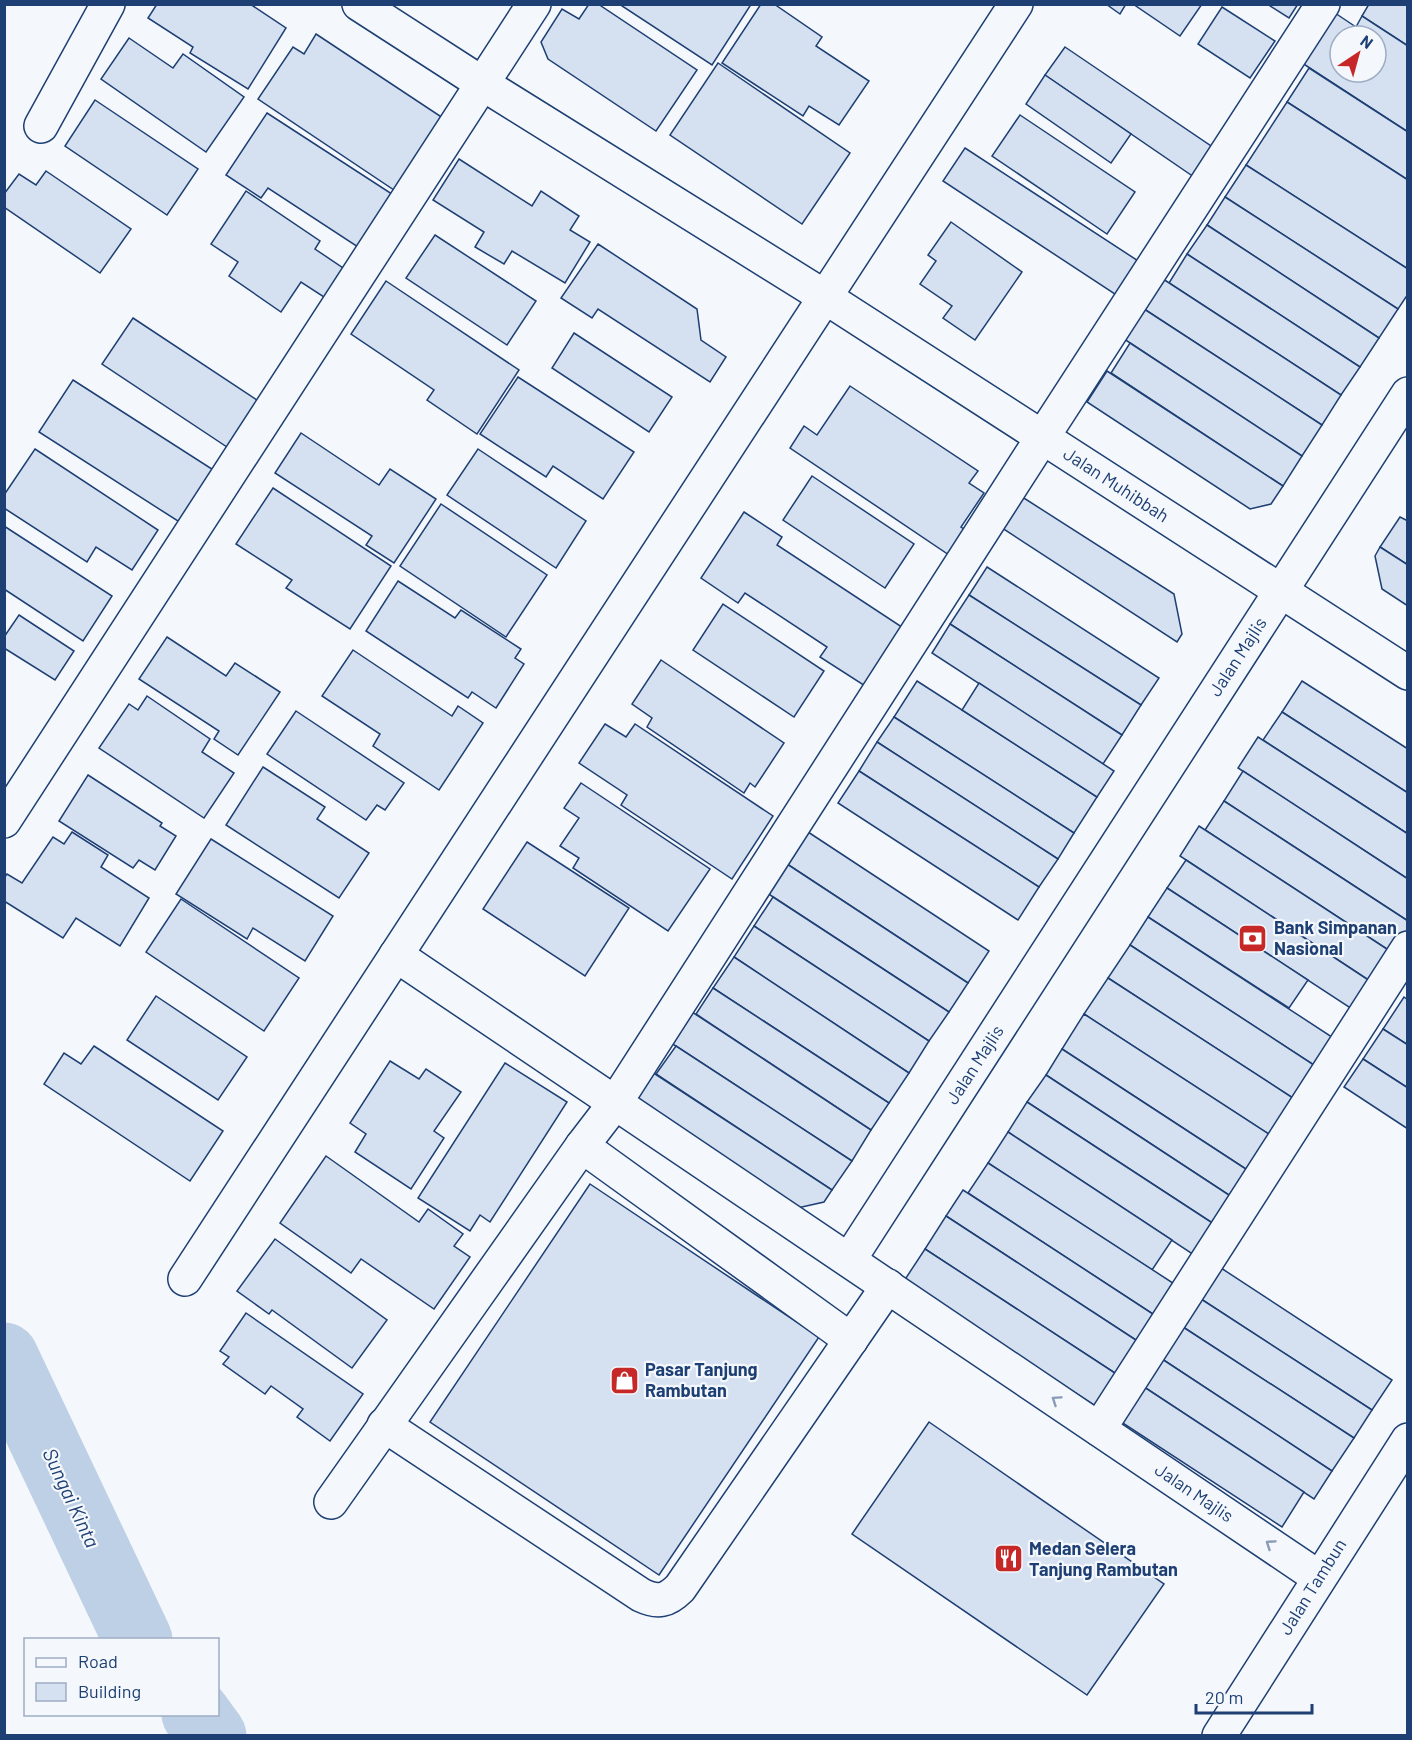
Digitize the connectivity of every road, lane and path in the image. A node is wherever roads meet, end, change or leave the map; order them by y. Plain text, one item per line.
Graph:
1 (108, 4) edge
2 (359, 4) edge
3 (534, 4) edge
4 (1016, 4) edge
5 (1323, 4) edge
6 (483, 84) junction
7 (41, 126) dead end
8 (825, 297) junction
9 (1407, 394) edge
10 (1042, 438) junction
11 (1280, 591) junction
12 (1407, 673) edge
13 (4, 821) edge
14 (1407, 948) edge
15 (396, 955) junction
16 (615, 1103) junction
17 (582, 1146) junction
18 (849, 1260) junction
19 (185, 1279) dead end
20 (888, 1286) junction
21 (851, 1340) junction
22 (384, 1425) junction
23 (1099, 1429) junction
24 (1407, 1440) edge
25 (331, 1502) dead end
26 (1318, 1577) junction
27 (1224, 1728) edge

1 - 7 street
2 - 6 street, Jalan Muhibbah
3 - 6 street
4 - 8 street
5 - 10 street
6 - 8 street, Jalan Muhibbah
6 - 13 street
8 - 10 street, Jalan Muhibbah
8 - 15 street
9 - 11 street, Jalan Majlis
10 - 11 street, Jalan Muhibbah
10 - 16 street
11 - 12 street, Jalan Muhibbah
11 - 18 street, Jalan Majlis
14 - 23 street
15 - 16 street
15 - 19 street
16 - 17 street
16 - 18 street
17 - 21 street
17 - 22 street
18 - 20 street, Jalan Majlis
20 - 21 street
23 -> 20 street, Jalan Majlis
21 - 22 street
22 - 25 street
26 -> 23 street, Jalan Majlis
24 - 26 street, Jalan Tambun
26 - 27 street, Jalan Tambun

